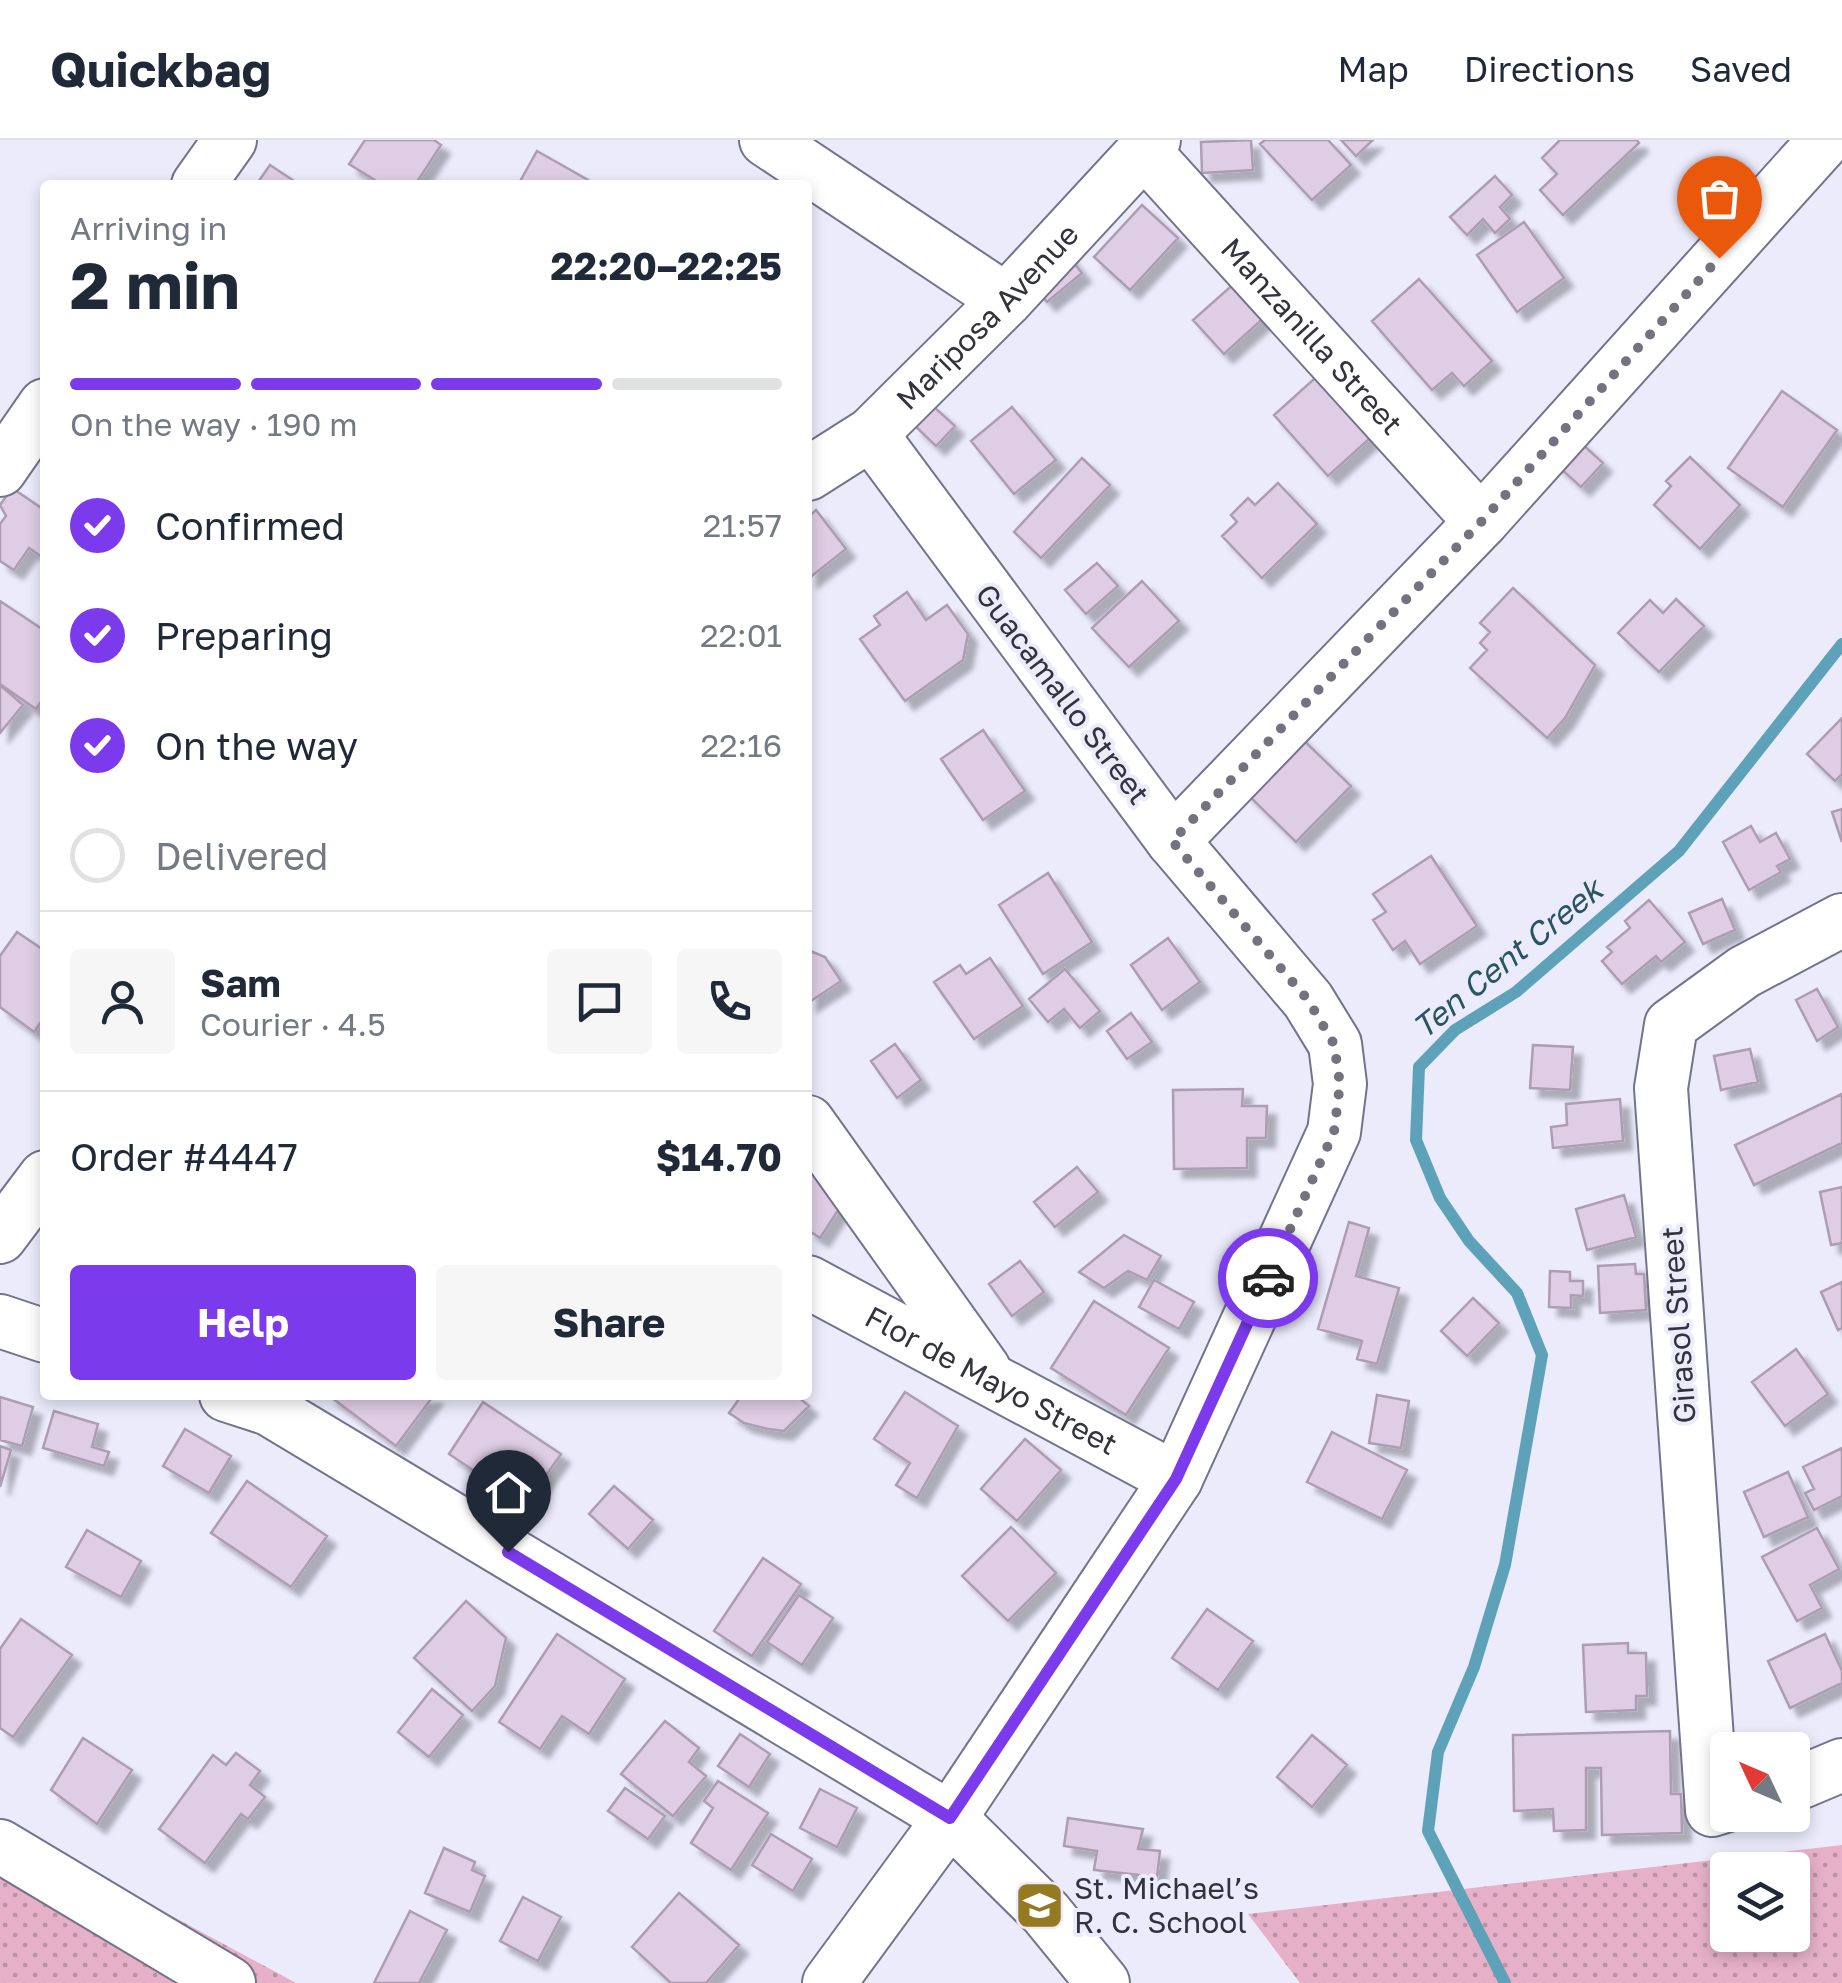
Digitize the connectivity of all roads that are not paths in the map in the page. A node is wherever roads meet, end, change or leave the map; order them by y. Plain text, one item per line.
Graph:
1 (230, 140) edge
2 (766, 140) edge
3 (1825, 140) edge
4 (1149, 146) edge
5 (202, 180) edge
6 (1006, 300) junction
7 (40, 412) edge
8 (870, 434) junction
9 (0, 470) edge
10 (812, 471) edge
11 (1481, 522) junction
12 (1172, 841) junction
13 (1842, 920) edge
14 (812, 1128) edge
15 (40, 1185) edge
16 (0, 1237) edge
17 (812, 1284) edge
18 (0, 1321) edge
19 (40, 1334) edge
20 (992, 1381) junction
21 (241, 1400) edge
22 (1176, 1479) junction
23 (1842, 1766) edge
24 (1810, 1779) edge
25 (1710, 1782) edge
26 (950, 1818) junction
27 (0, 1846) edge
28 (229, 1983) edge
29 (829, 1983) edge
30 (1103, 1983) edge

1 - 5 street
2 - 6 street
3 - 11 street
4 - 6 street, Mariposa Avenue
4 - 11 street, Manzanilla Street
6 - 8 street, Mariposa Avenue
7 - 9 street
8 - 10 street, Mariposa Avenue
8 - 12 street, Guacamallo Street
11 - 12 street
12 - 22 street, Guacamallo Street
13 - 25 street, Girasol Street
14 - 20 street
15 - 16 street
17 - 20 street, Flor de Mayo Street
18 - 19 street
20 - 22 street, Flor de Mayo Street
21 - 26 street
22 - 26 street
23 - 24 street
26 - 29 street
26 - 30 street
27 - 28 street

